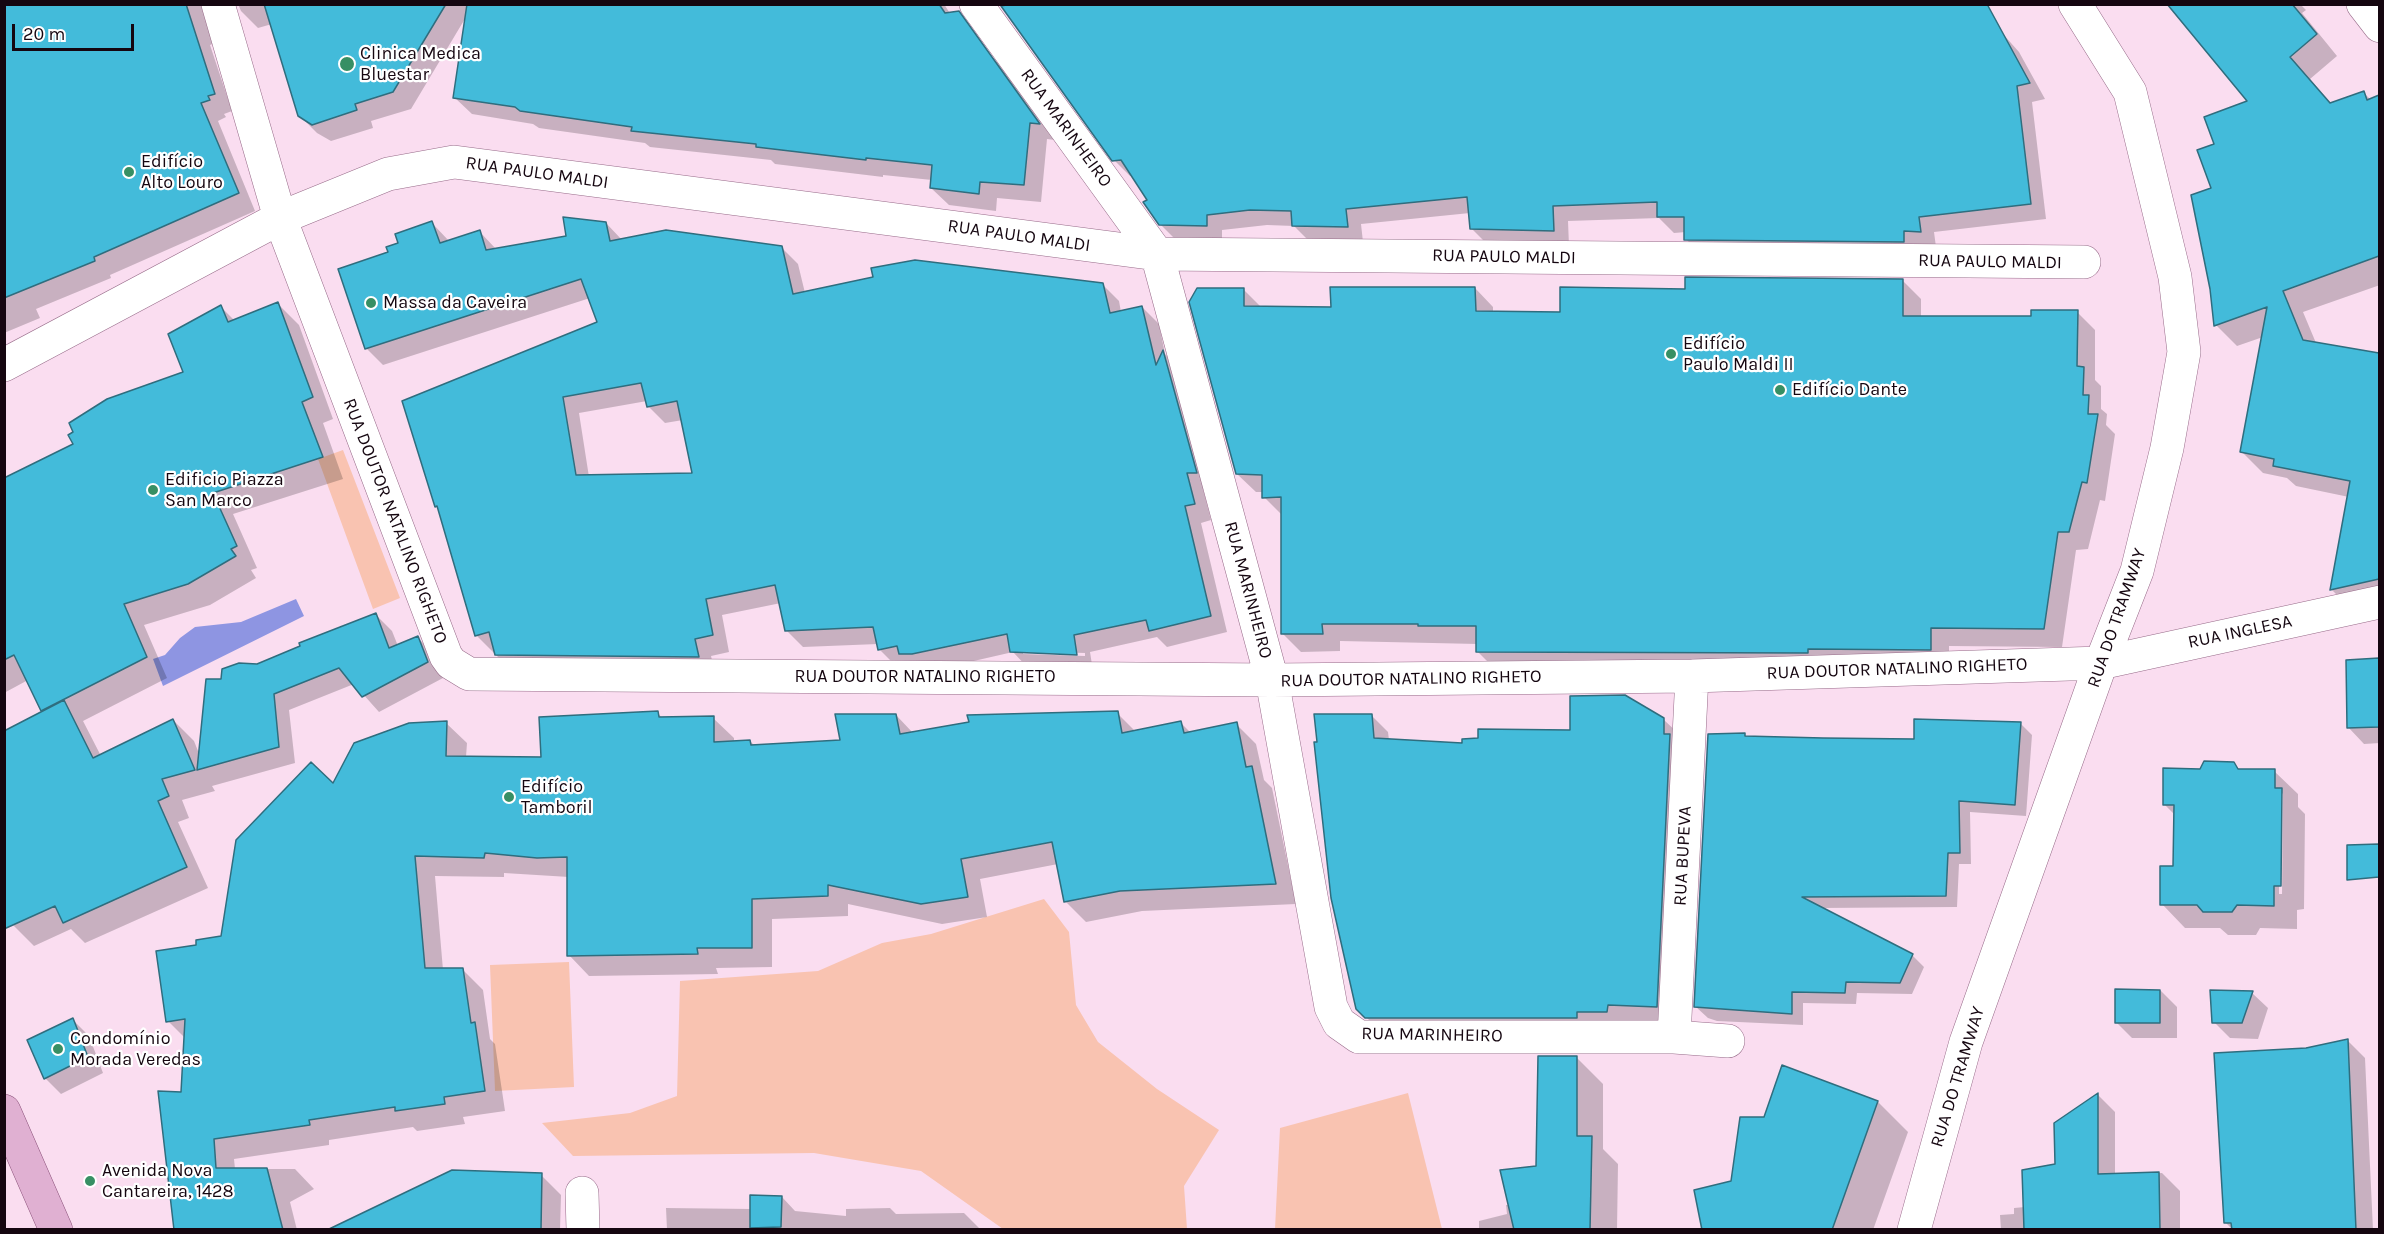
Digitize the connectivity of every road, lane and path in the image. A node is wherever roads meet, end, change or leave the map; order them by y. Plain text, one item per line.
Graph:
1 (218, 4) edge
2 (976, 4) edge
3 (2075, 4) edge
4 (2362, 4) edge
5 (2379, 26) edge
6 (280, 218) junction
7 (1157, 254) junction
8 (2084, 262) dead end
9 (4, 365) edge
10 (2379, 602) edge
11 (2101, 663) junction
12 (1692, 676) junction
13 (1272, 680) junction
14 (1674, 1037) junction
15 (1728, 1041) dead end
16 (4, 1111) edge
17 (582, 1193) dead end
18 (57, 1230) edge
19 (583, 1230) edge
20 (1914, 1230) edge

1 - 6 street, RUA DOUTOR NATALINO RIGHETO
2 - 7 street, RUA MARINHEIRO
3 - 11 street, RUA DO TRAMWAY
4 - 5 street
6 - 7 street, RUA PAULO MALDI
6 - 9 street, RUA PAULO MALDI
6 - 13 street, RUA DOUTOR NATALINO RIGHETO
7 - 8 street, RUA PAULO MALDI
7 - 13 street, RUA MARINHEIRO
10 - 11 street, RUA INGLESA
11 - 12 street, RUA DOUTOR NATALINO RIGHETO
11 - 20 street, RUA DO TRAMWAY
12 - 13 street, RUA DOUTOR NATALINO RIGHETO
12 - 14 street, RUA BUPEVA
13 - 14 street, RUA MARINHEIRO
14 - 15 street, RUA MARINHEIRO
16 - 18 main road
17 - 19 street

